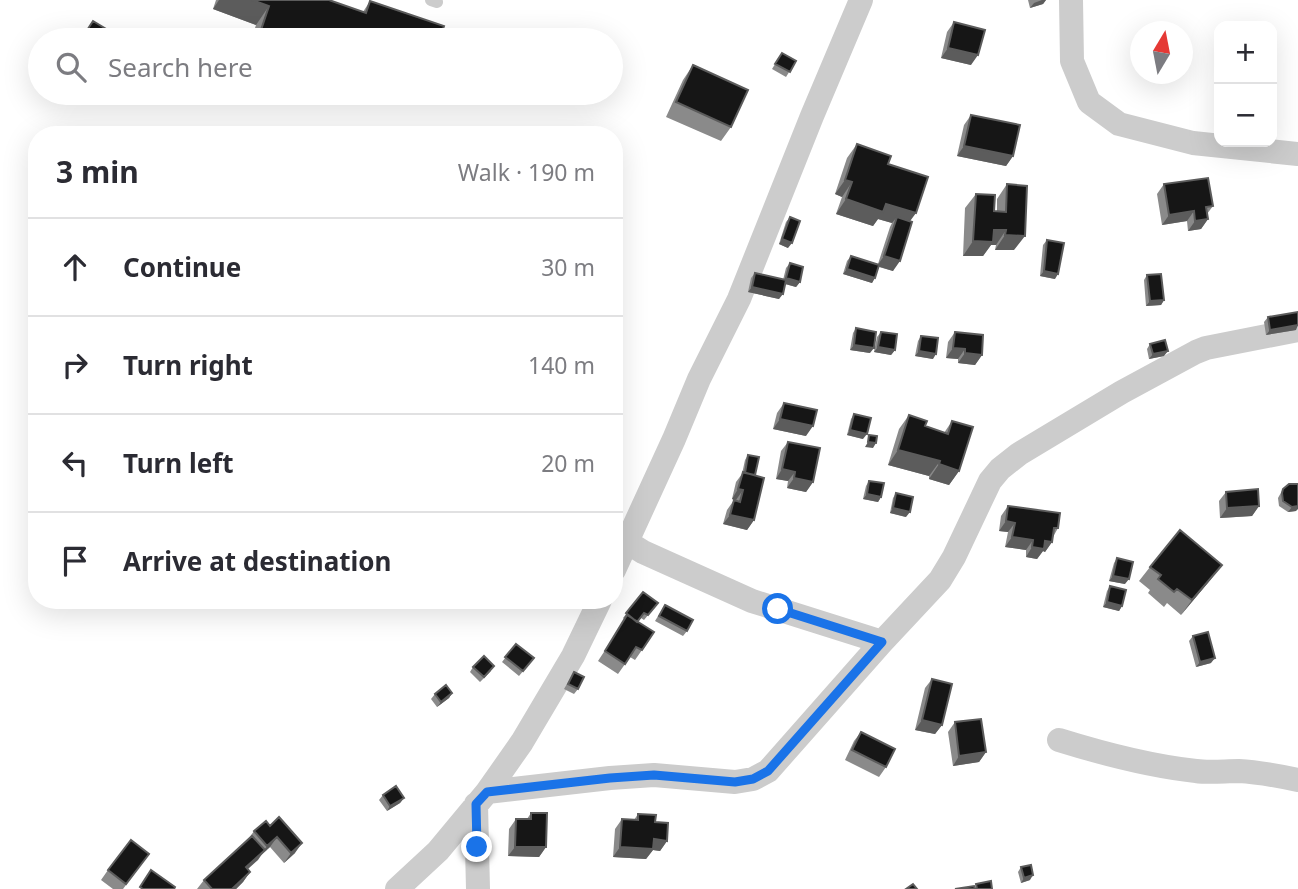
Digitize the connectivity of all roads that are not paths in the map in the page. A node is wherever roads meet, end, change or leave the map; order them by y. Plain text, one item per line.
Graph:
1 (860, 0) edge
2 (1071, 0) edge
3 (1298, 154) edge
4 (1298, 330) edge
5 (627, 542) junction
6 (623, 551) edge
7 (596, 609) edge
8 (882, 642) junction
9 (1059, 740) dead end
10 (1298, 780) edge
11 (482, 798) junction
12 (397, 889) edge
13 (478, 889) edge

1 - 5 street
2 - 3 street
4 - 8 street
5 - 6 street
5 - 8 street
7 - 11 street
8 - 11 street
9 - 10 street
11 - 12 street
11 - 13 street

